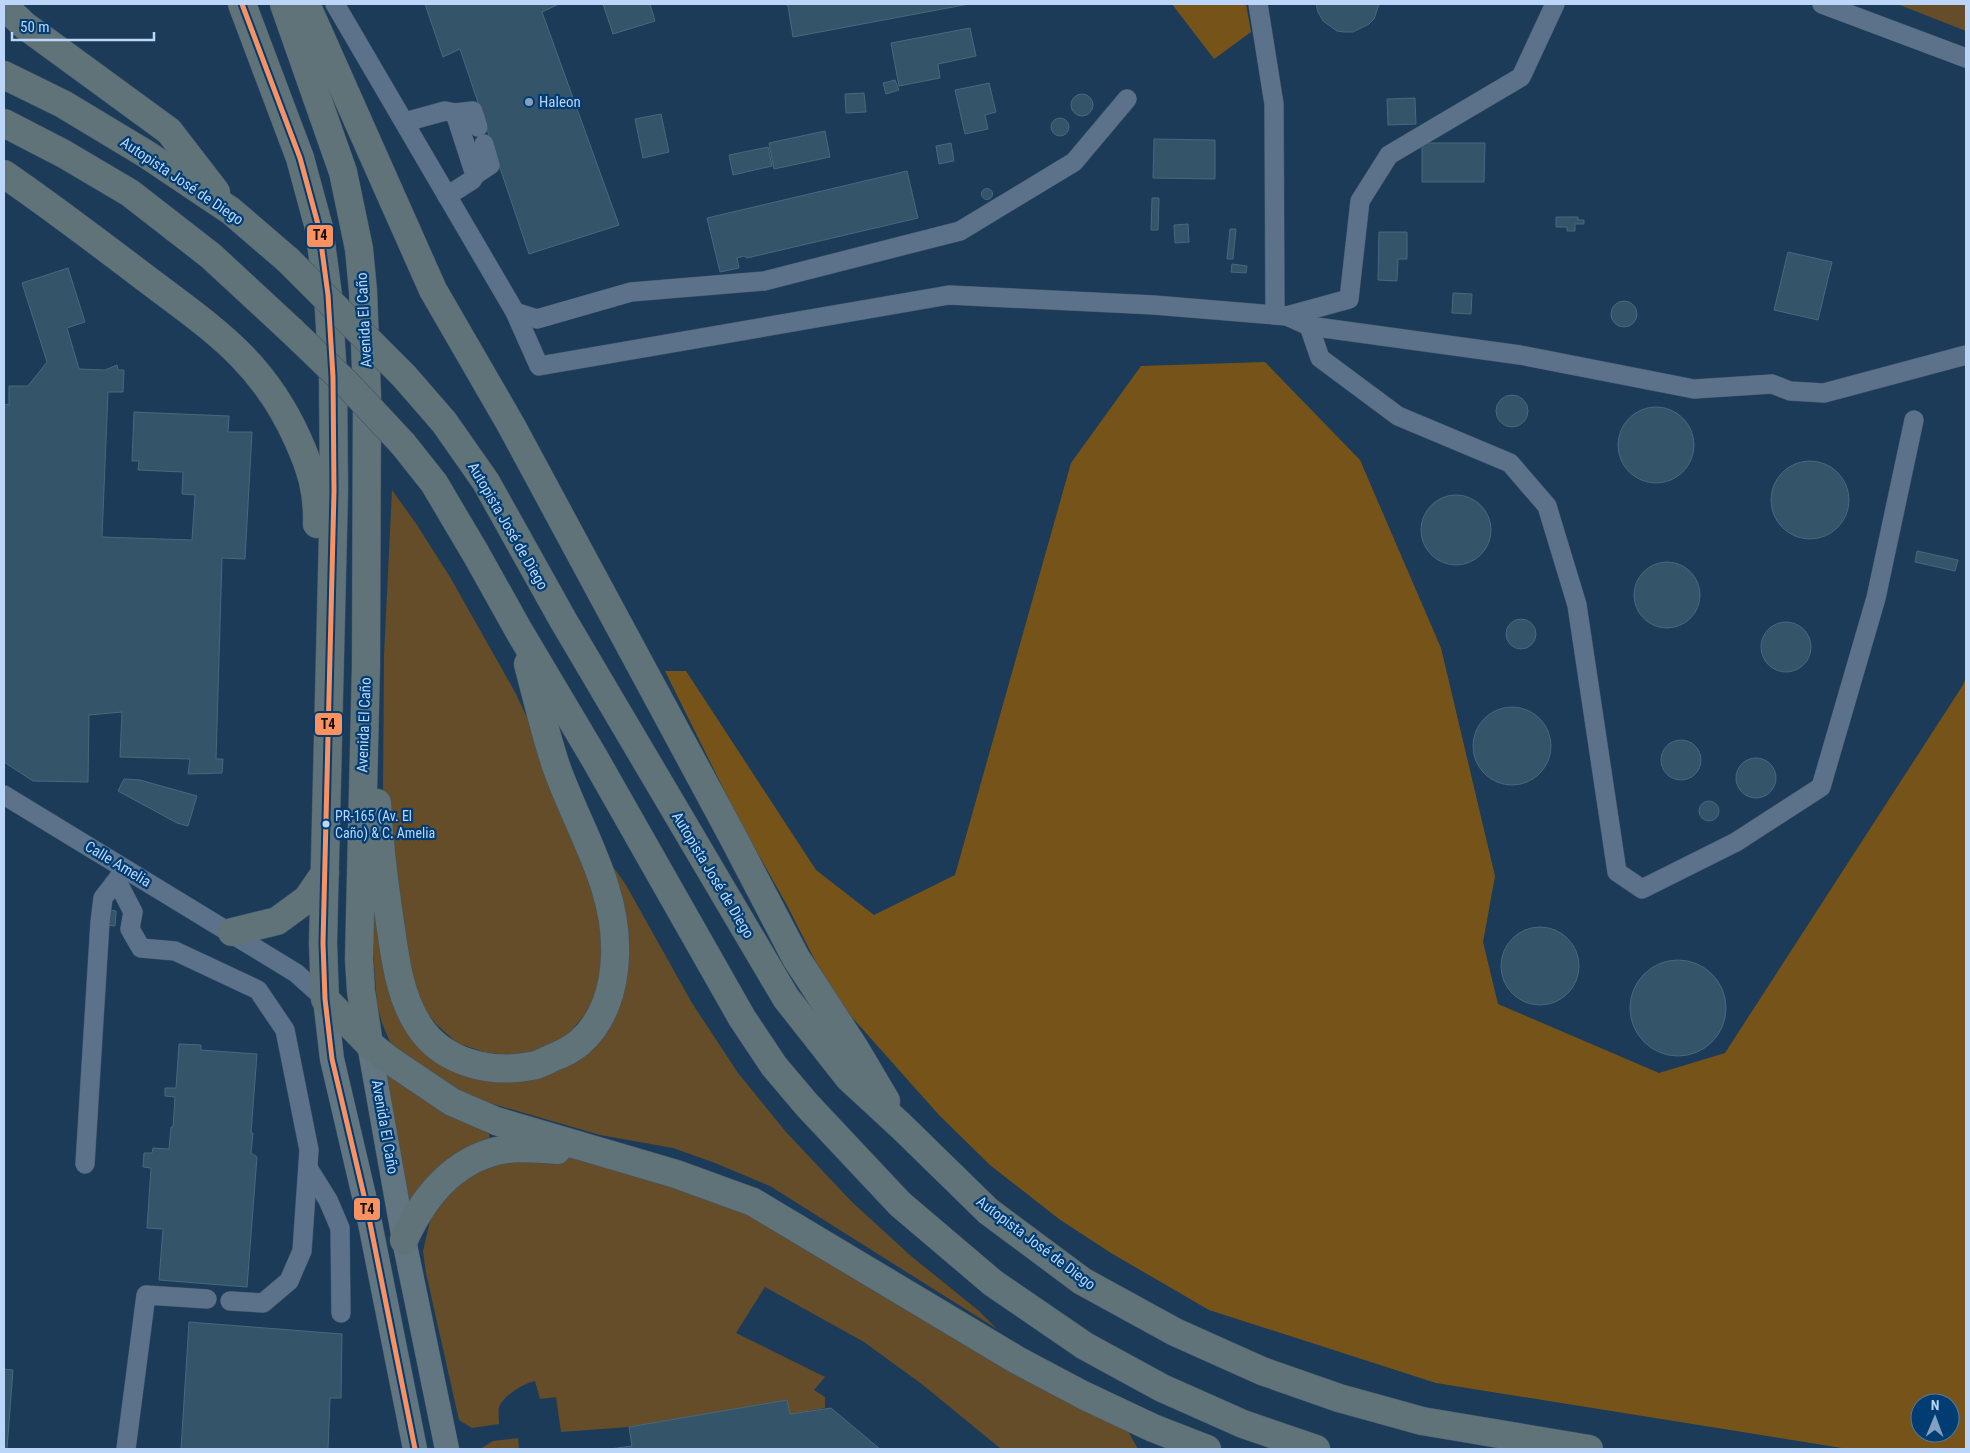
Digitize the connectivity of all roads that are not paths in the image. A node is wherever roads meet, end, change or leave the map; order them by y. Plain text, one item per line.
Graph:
1 (242, 4) edge
2 (284, 4) edge
3 (306, 4) edge
4 (335, 4) edge
5 (1258, 4) edge
6 (1555, 4) edge
7 (1822, 4) edge
8 (4, 6) edge
9 (1966, 58) edge
10 (4, 75) edge
11 (1127, 99) dead end
12 (455, 113) junction
13 (404, 122) junction
14 (4, 123) edge
15 (4, 174) edge
16 (475, 175) junction
17 (447, 196) junction
18 (231, 211) junction
19 (515, 312) junction
20 (1281, 316) junction
21 (1309, 326) junction
22 (1966, 355) edge
23 (1914, 420) dead end
24 (519, 631) junction
25 (366, 666) junction
26 (327, 745) junction
27 (4, 795) edge
28 (325, 873) junction
29 (121, 875) junction
30 (232, 932) junction
31 (325, 1000) junction
32 (369, 1044) junction
33 (901, 1126) junction
34 (598, 1152) junction
35 (85, 1164) dead end
36 (308, 1168) junction
37 (404, 1240) junction
38 (207, 1299) dead end
39 (230, 1301) dead end
40 (341, 1313) dead end
41 (126, 1449) edge
42 (415, 1449) edge
43 (446, 1449) edge
44 (1207, 1449) edge
45 (1316, 1449) edge
46 (1589, 1449) edge

1 - 26 highway
2 - 25 highway, Avenida El Caño
3 - 33 highway
4 - 13 street
5 - 20 street
6 - 20 street
7 - 9 street
8 - 18 highway
10 - 18 highway, Autopista José de Diego
11 - 19 street
12 - 13 street
12 - 16 street
12 - 16 street
13 - 17 street
14 - 24 highway, bridge
15 - 26 highway
16 - 17 street
17 - 19 street
18 - 33 highway, Autopista José de Diego, bridge
19 - 20 street
20 - 21 street
21 - 22 street
21 - 23 street
24 - 25 highway
24 - 45 highway
25 - 32 highway, Avenida El Caño
26 - 28 highway
27 - 29 street, Calle Amelia
28 - 30 highway
28 - 31 highway
29 - 30 street, Calle Amelia
29 - 35 street
29 - 36 street
30 - 31 street, Calle Amelia
31 - 32 highway
31 - 42 main road
32 - 34 highway
32 - 37 main road, Avenida El Caño
33 - 46 highway, Autopista José de Diego
34 - 37 highway
34 - 44 highway
36 - 39 street
36 - 40 street
37 - 43 main road, Avenida El Caño
38 - 41 street

